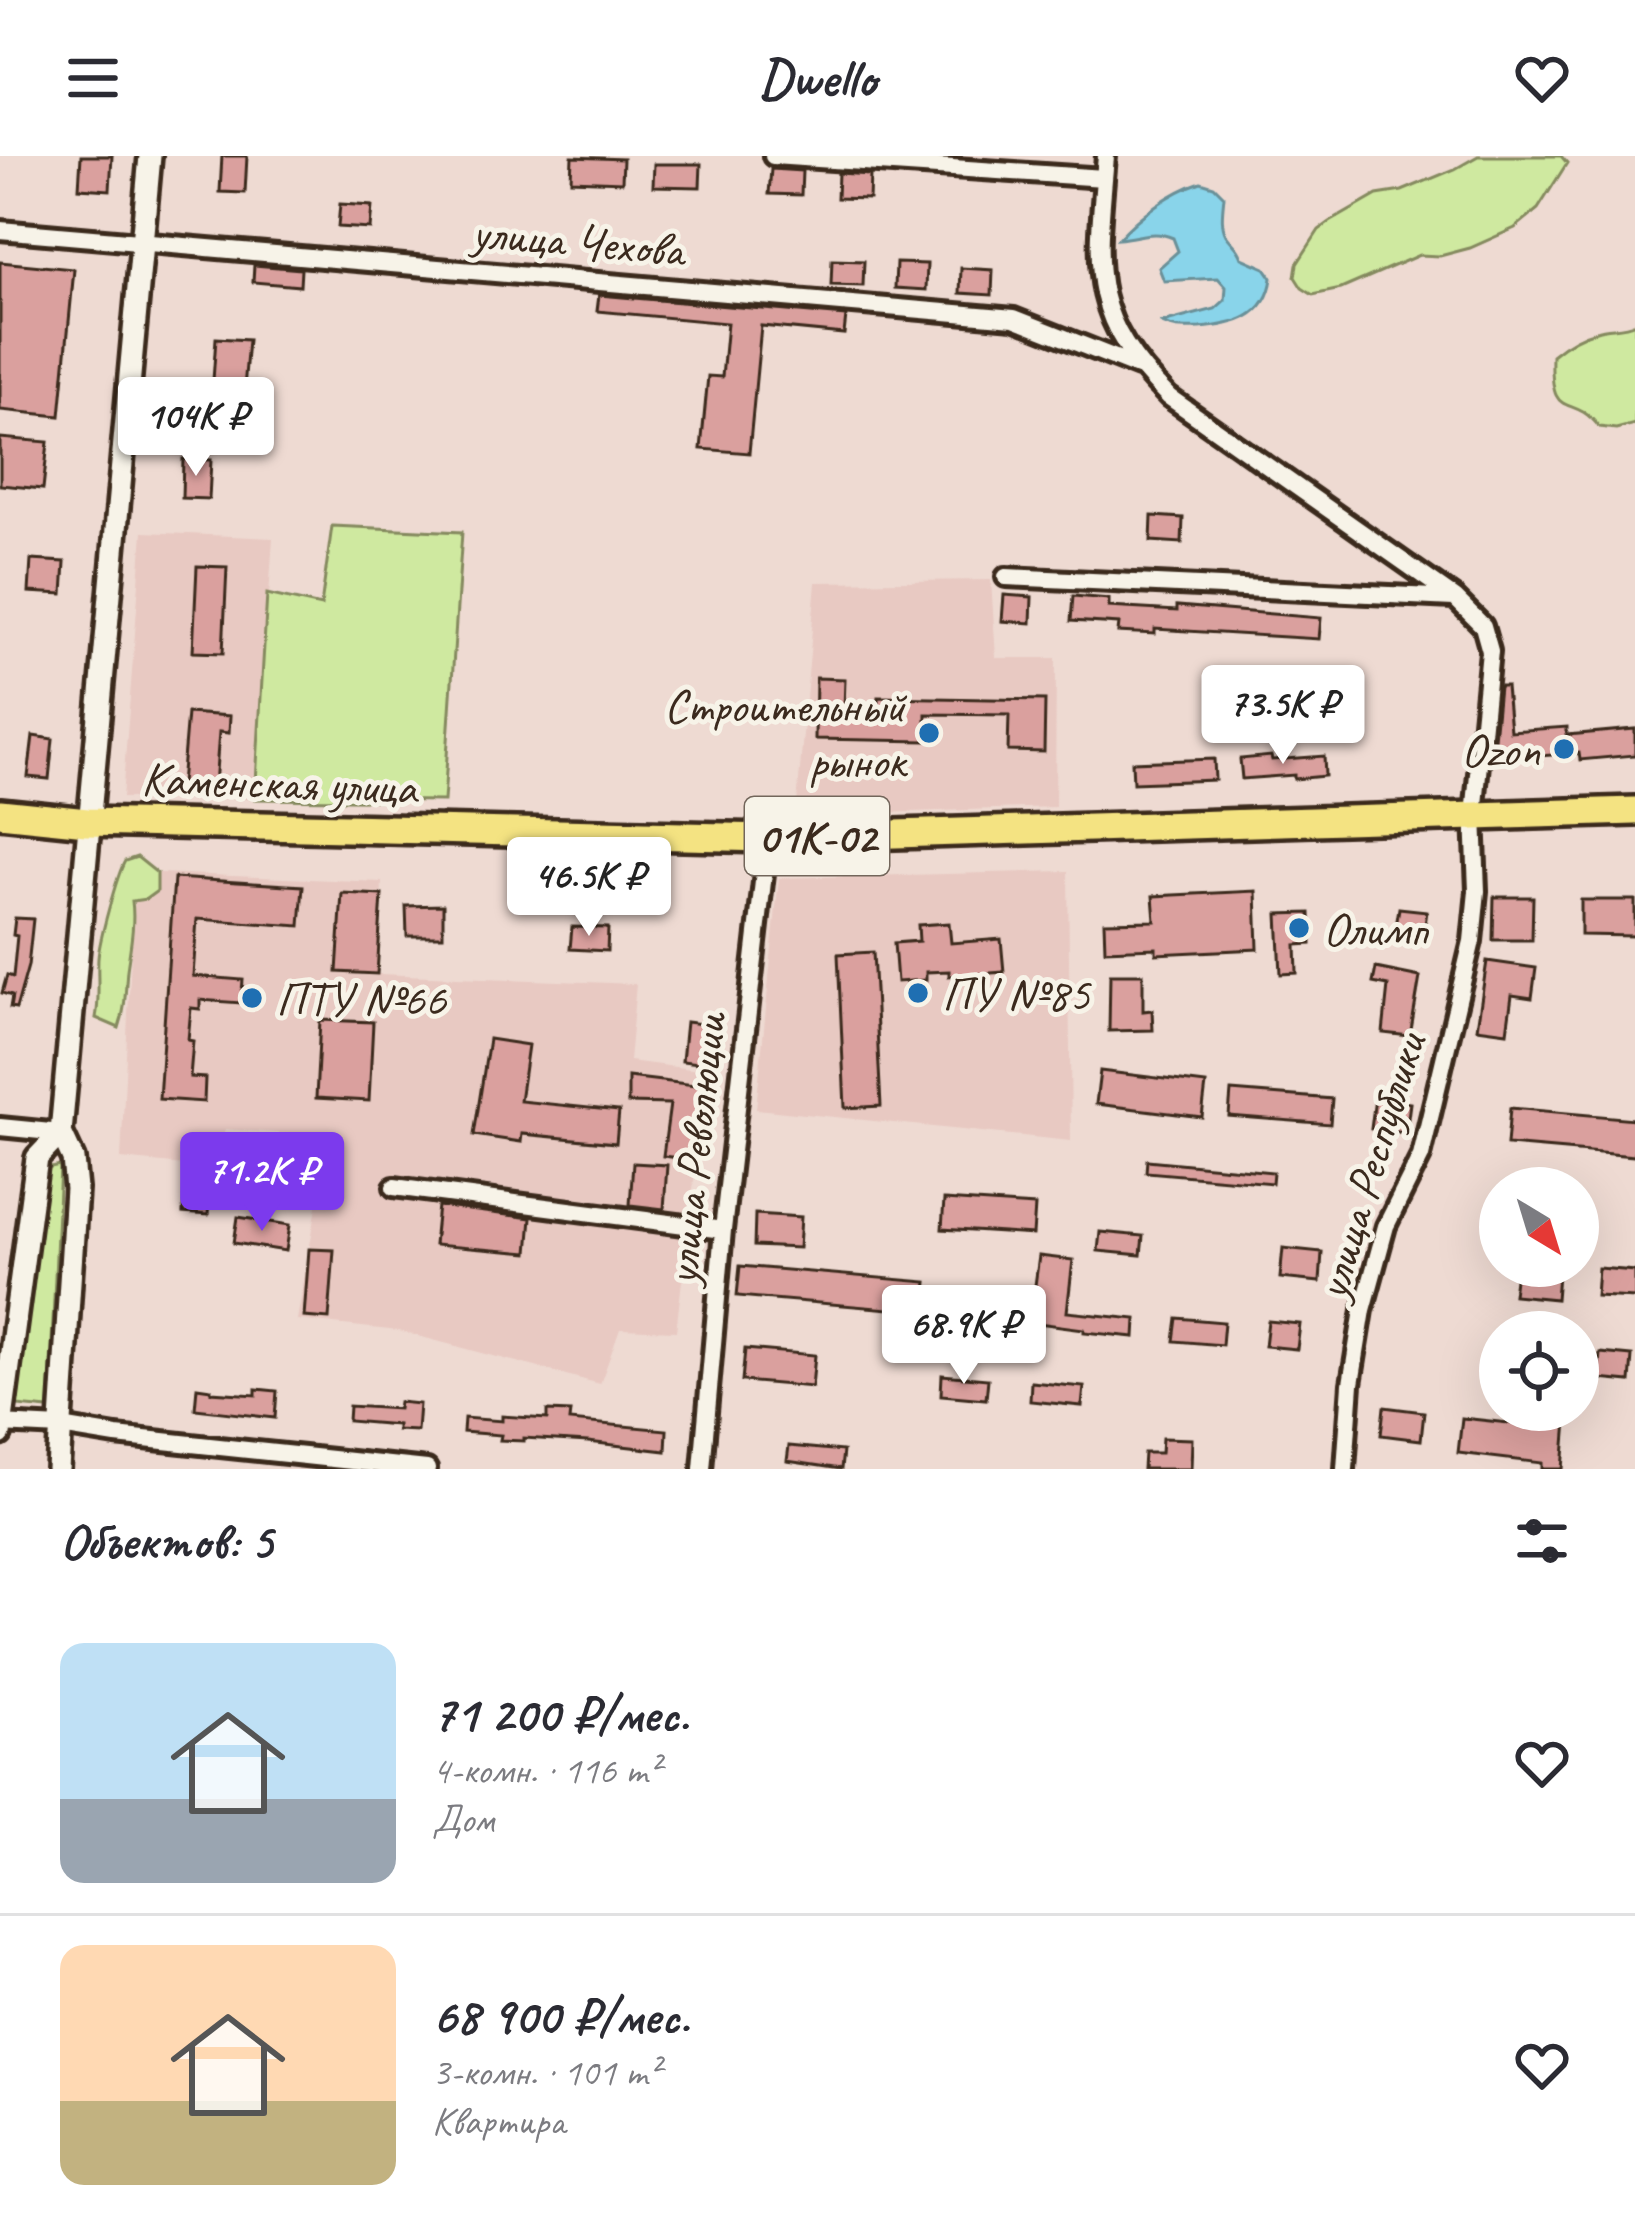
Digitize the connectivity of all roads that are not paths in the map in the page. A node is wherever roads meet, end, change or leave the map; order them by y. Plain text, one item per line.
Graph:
1 (150, 156) edge
2 (772, 156) edge
3 (1106, 156) edge
4 (1104, 178) junction
5 (0, 230) edge
6 (144, 241) junction
7 (1139, 368) junction
8 (1006, 577) dead end
9 (1455, 598) junction
10 (1635, 811) edge
11 (0, 813) edge
12 (1474, 815) junction
13 (87, 822) junction
14 (768, 838) junction
15 (0, 1127) edge
16 (61, 1133) junction
17 (394, 1186) dead end
18 (723, 1230) junction
19 (0, 1424) edge
20 (61, 1427) junction
21 (0, 1434) edge
22 (58, 1469) edge
23 (427, 1469) edge
24 (702, 1469) edge
25 (1345, 1469) edge

1 - 6 street
2 - 4 street
3 - 4 street
4 - 7 street
5 - 6 street, улица Чехова
6 - 7 street, улица Чехова
6 - 13 street
7 - 9 street, улица Республики
8 - 9 street
9 - 12 street, улица Республики
10 - 12 main road, Каменская улица / 01К-02
11 - 13 main road, Каменская улица / 01К-02
12 - 14 main road, Каменская улица / 01К-02
12 - 25 street, улица Республики
13 - 14 main road, Каменская улица / 01К-02
13 - 16 street
14 - 18 street, улица Революции
15 - 16 street
16 - 19 street
16 - 20 street
17 - 18 street
18 - 24 street, улица Революции
19 - 20 street
19 - 21 street
20 - 22 street
20 - 23 street

